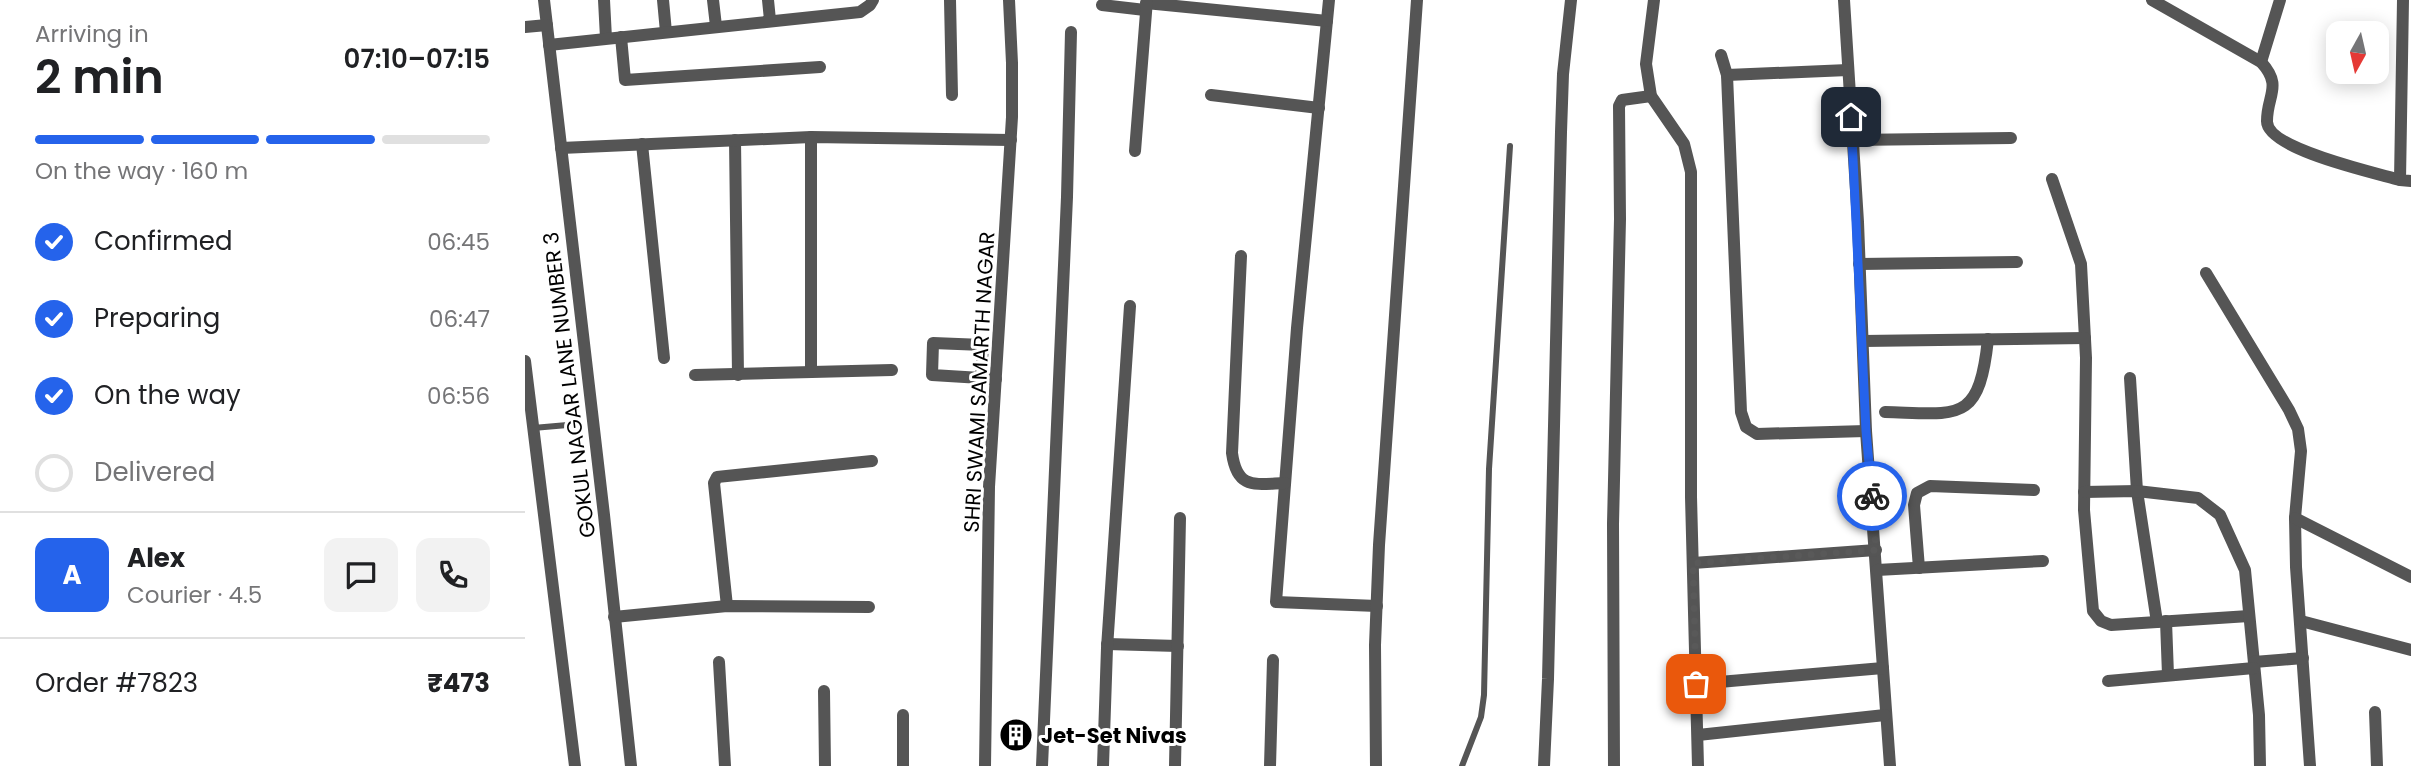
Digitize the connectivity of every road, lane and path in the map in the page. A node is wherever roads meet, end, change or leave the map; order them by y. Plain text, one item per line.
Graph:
1 (544, 0) edge
2 (604, 0) edge
3 (663, 0) edge
4 (713, 0) edge
5 (768, 0) edge
6 (827, 0) edge
7 (873, 0) edge
8 (950, 0) edge
9 (1009, 0) edge
10 (1329, 0) edge
11 (1417, 0) edge
12 (1571, 0) edge
13 (1654, 0) edge
14 (1844, 0) edge
15 (2152, 0) edge
16 (2280, 0) edge
17 (2403, 0) edge
18 (1146, 4) edge
19 (1102, 5) dead end
20 (828, 14) junction
21 (771, 20) junction
22 (1327, 21) junction
23 (547, 25) junction
24 (716, 26) junction
25 (525, 27) edge
26 (666, 32) junction
27 (1071, 32) dead end
28 (621, 37) junction
29 (606, 38) junction
30 (549, 45) junction
31 (1721, 55) dead end
32 (2261, 61) junction
33 (820, 67) dead end
34 (1848, 70) junction
35 (1727, 75) junction
36 (952, 95) dead end
37 (1210, 95) dead end
38 (1651, 96) junction
39 (1319, 108) junction
40 (811, 137) junction
41 (2011, 138) dead end
42 (735, 140) junction
43 (1011, 140) junction
44 (1852, 140) junction
45 (642, 144) junction
46 (1510, 146) dead end
47 (561, 148) junction
48 (1135, 151) dead end
49 (2052, 179) dead end
50 (2406, 181) edge
51 (1241, 256) dead end
52 (2017, 262) dead end
53 (1859, 264) junction
54 (2206, 273) dead end
55 (1130, 306) dead end
56 (2085, 338) junction
57 (1988, 339) junction
58 (1863, 341) junction
59 (664, 358) dead end
60 (525, 361) edge
61 (892, 370) dead end
62 (811, 372) junction
63 (695, 375) dead end
64 (738, 375) junction
65 (981, 378) junction
66 (996, 379) junction
67 (2130, 379) dead end
68 (1885, 412) dead end
69 (579, 424) dead end
70 (533, 428) junction
71 (1866, 431) junction
72 (871, 461) dead end
73 (1285, 483) junction
74 (2034, 490) dead end
75 (2137, 491) junction
76 (2084, 492) junction
77 (1180, 518) dead end
78 (2295, 518) junction
79 (1876, 550) junction
80 (2043, 561) dead end
81 (1693, 563) junction
82 (1919, 568) junction
83 (1877, 570) junction
84 (2411, 578) edge
85 (727, 606) junction
86 (1377, 606) junction
87 (869, 607) dead end
88 (2249, 616) junction
89 (614, 617) junction
90 (2301, 621) junction
91 (2161, 622) junction
92 (1107, 644) junction
93 (1178, 646) junction
94 (2411, 650) edge
95 (2303, 658) junction
96 (1273, 660) dead end
97 (719, 662) dead end
98 (2254, 665) junction
99 (1883, 668) junction
100 (2168, 675) junction
101 (2108, 681) dead end
102 (1696, 684) junction
103 (824, 691) dead end
104 (2375, 712) dead end
105 (903, 715) dead end
106 (1885, 715) junction
107 (1697, 735) junction
108 (575, 766) edge
109 (631, 766) edge
110 (725, 766) edge
111 (825, 766) edge
112 (903, 766) edge
113 (985, 766) edge
114 (1042, 766) edge
115 (1103, 766) edge
116 (1175, 766) edge
117 (1270, 766) edge
118 (1376, 766) edge
119 (1462, 766) edge
120 (1544, 766) edge
121 (1614, 766) edge
122 (1698, 766) edge
123 (1889, 766) edge
124 (2260, 766) edge
125 (2310, 766) edge
126 (2377, 766) edge

1 - 23 street, GOKUL NAGAR LANE NUMBER 3
2 - 29 street
3 - 26 street
4 - 24 street
5 - 21 street
6 - 20 street
7 - 20 street
8 - 36 street
9 - 43 street, SHRI SWAMI SAMARTH NAGAR
10 - 22 street
11 - 86 street
12 - 120 street
13 - 38 street
14 - 34 street
15 - 32 street
16 - 32 street
17 - 50 street
18 - 19 street
18 - 22 street
18 - 48 street
20 - 21 street
21 - 24 street
22 - 39 street
23 - 25 street
23 - 30 street, GOKUL NAGAR LANE NUMBER 3
24 - 26 street
26 - 28 street
27 - 114 street
28 - 29 street
28 - 33 street
29 - 30 street
30 - 47 street, GOKUL NAGAR LANE NUMBER 3
31 - 35 street
32 - 50 street
34 - 35 street
34 - 44 street
35 - 71 street
37 - 39 street
38 - 81 street
38 - 121 street
39 - 73 street
40 - 42 street
40 - 43 street
40 - 62 street
41 - 44 street
42 - 45 street
42 - 64 street
43 - 66 street, SHRI SWAMI SAMARTH NAGAR
44 - 53 street
45 - 47 street
45 - 59 street
46 - 119 lane
47 - 89 street, GOKUL NAGAR LANE NUMBER 3
49 - 56 street
51 - 73 street
52 - 53 street
53 - 58 street
54 - 78 street
55 - 92 street
56 - 57 street
56 - 76 street
57 - 58 street
57 - 68 street
58 - 71 street
60 - 70 street
61 - 62 street
62 - 64 street
63 - 64 street
65 - 65 street
65 - 66 street
66 - 113 street, SHRI SWAMI SAMARTH NAGAR
67 - 75 street
69 - 70 lane
70 - 108 street
71 - 79 street
72 - 85 street
73 - 86 street
74 - 82 street
75 - 76 street
75 - 88 street
75 - 91 street
76 - 91 street
77 - 93 street
78 - 84 street
78 - 90 street
79 - 81 street
79 - 83 street
80 - 82 street
81 - 102 street
82 - 83 street
83 - 99 street
85 - 87 street
85 - 89 street
86 - 118 street
88 - 91 street
88 - 98 street
89 - 109 street, GOKUL NAGAR LANE NUMBER 3
90 - 94 street
90 - 95 street
91 - 100 street
92 - 93 street
92 - 115 street
93 - 116 street
95 - 98 street
95 - 125 street
96 - 117 street
97 - 110 street
98 - 100 street
98 - 124 street
99 - 102 street
99 - 106 street
100 - 101 street
102 - 107 street
103 - 111 street
104 - 126 street
105 - 112 street
106 - 107 street
106 - 123 street
107 - 122 street

